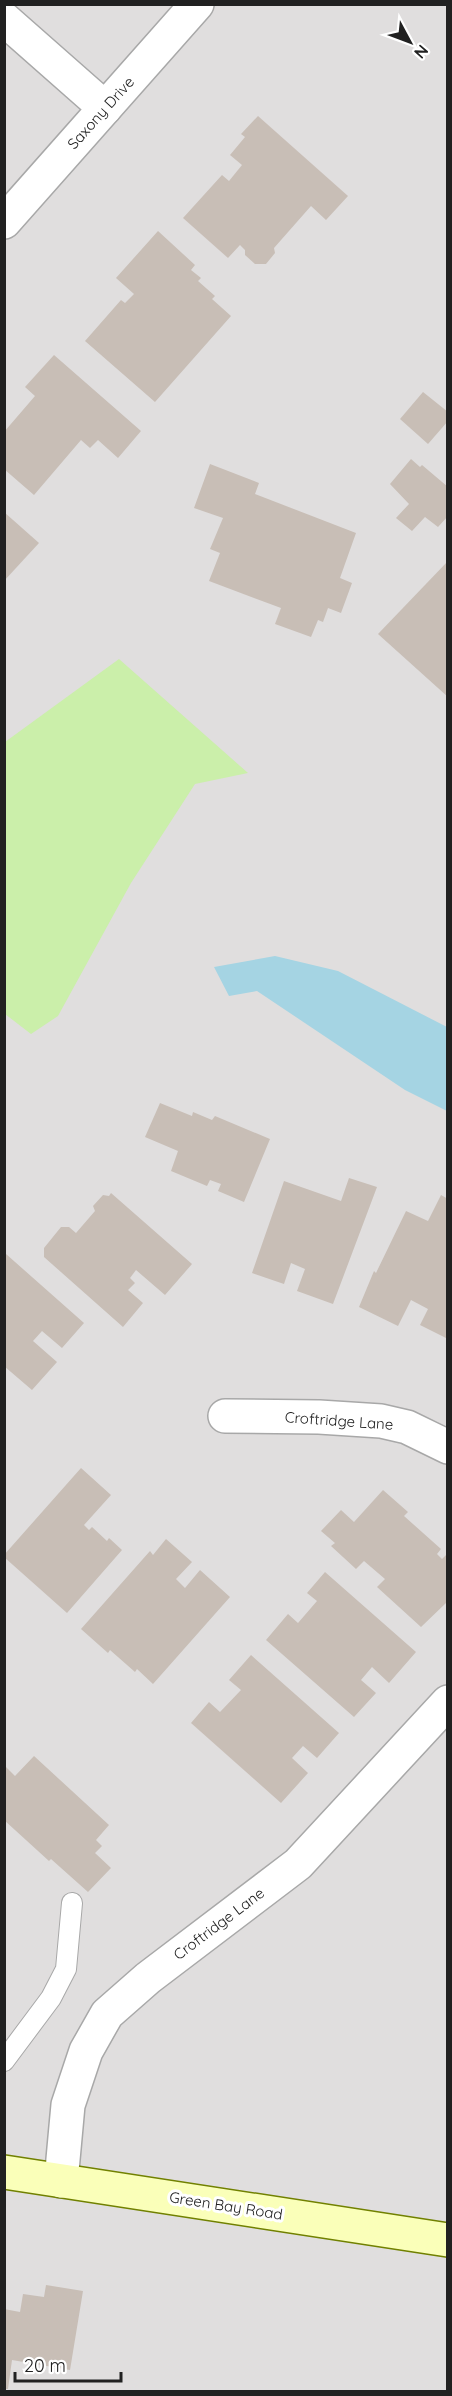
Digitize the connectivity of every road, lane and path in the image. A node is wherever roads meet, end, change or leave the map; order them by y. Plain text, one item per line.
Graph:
1 (197, 4) edge
2 (4, 19) edge
3 (105, 108) junction
4 (4, 222) edge
5 (225, 1416) dead end
6 (447, 1447) edge
7 (447, 1702) edge
8 (72, 1903) dead end
9 (4, 2061) edge
10 (4, 2172) edge
11 (62, 2181) junction
12 (447, 2240) edge

1 - 3 street, Saxony Drive
2 - 3 street
3 - 4 street, Saxony Drive
5 - 6 street, Croftridge Lane
7 - 11 street, Croftridge Lane
8 - 9 lane
10 - 11 main road, Green Bay Road
11 - 12 main road, Green Bay Road

